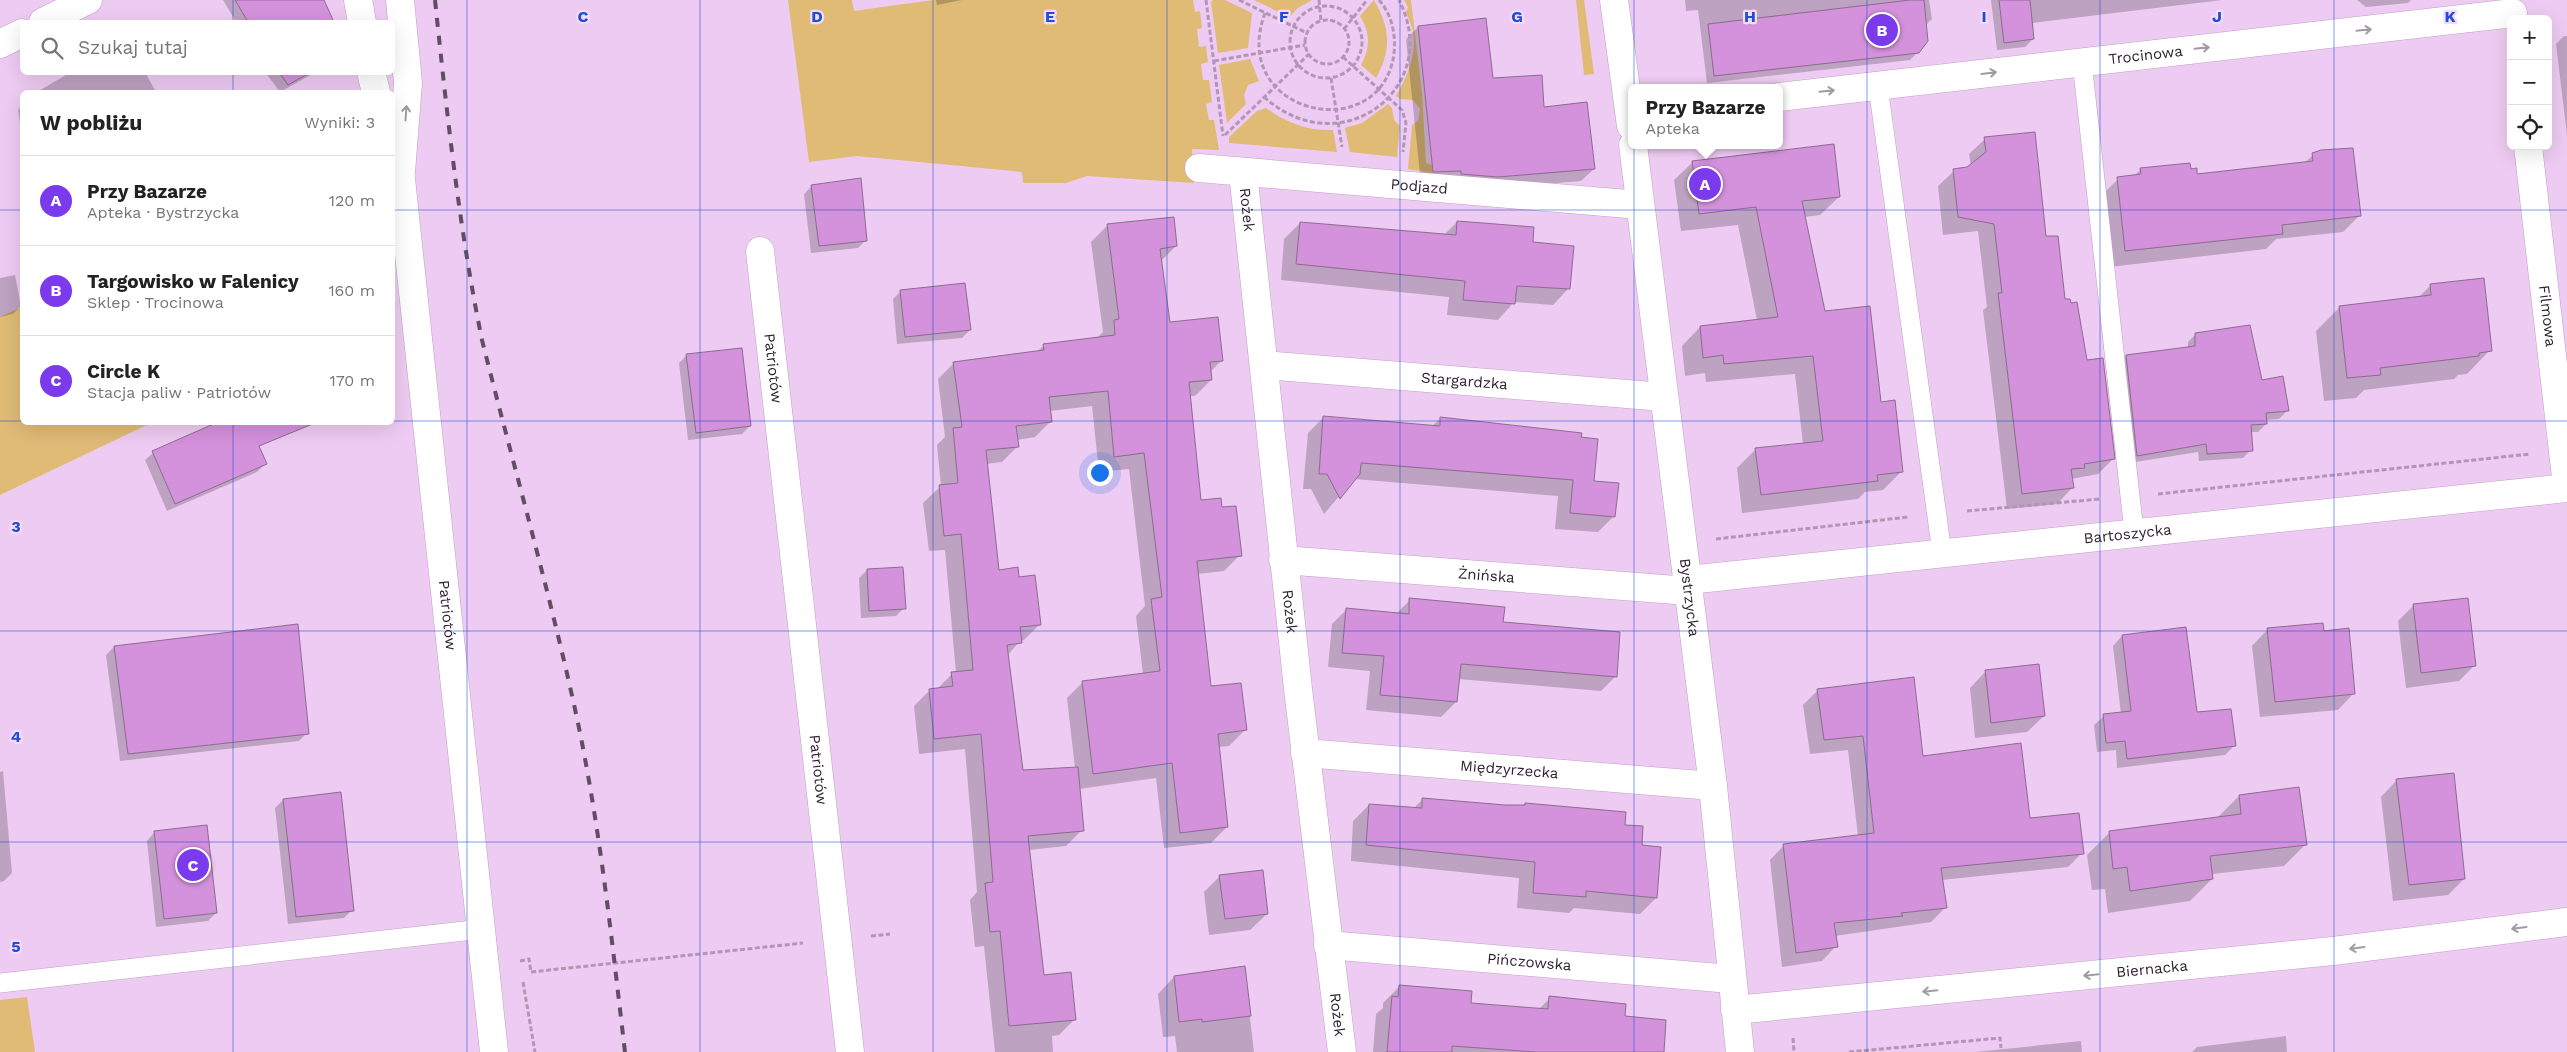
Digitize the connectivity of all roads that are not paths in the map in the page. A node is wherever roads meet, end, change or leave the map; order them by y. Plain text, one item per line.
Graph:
1 (88, 0) edge
2 (358, 0) edge
3 (400, 0) edge
4 (1614, 0) edge
5 (2512, 11) edge
6 (47, 20) edge
7 (362, 20) edge
8 (20, 34) edge
9 (0, 44) edge
10 (2082, 62) junction
11 (372, 75) edge
12 (1878, 86) junction
13 (376, 90) edge
14 (1628, 96) edge
15 (1783, 97) edge
16 (1633, 149) edge
17 (2528, 150) edge
18 (395, 160) edge
19 (1199, 168) dead end
20 (1236, 171) junction
21 (401, 179) junction
22 (1640, 205) junction
23 (760, 251) dead end
24 (1264, 365) junction
25 (1664, 397) junction
26 (2567, 487) edge
27 (2134, 532) junction
28 (1942, 553) junction
29 (1284, 560) junction
30 (1689, 586) junction
31 (1305, 753) junction
32 (1713, 786) junction
33 (2567, 922) edge
34 (482, 929) junction
35 (1328, 945) junction
36 (1731, 979) junction
37 (0, 983) edge
38 (1735, 1010) junction
39 (494, 1052) edge
40 (850, 1052) edge
41 (1342, 1052) edge
42 (1740, 1052) edge

1 - 6 street
2 - 7 street
21 -> 3 street, Patriotów
4 - 14 street
10 -> 5 street, Trocinowa
8 - 9 street
12 -> 10 street, Trocinowa
10 - 27 lane
11 - 13 street
15 -> 12 street, Trocinowa
12 - 28 lane
16 - 22 street, Bystrzycka
17 - 26 street, Filmowa
18 - 21 street, Patriotów
19 - 20 street, Podjazd
20 - 22 street, Podjazd
20 - 24 street, Rożek
21 - 34 street, Patriotów
22 - 25 street, Bystrzycka
23 - 40 street, Patriotów
24 - 25 street, Stargardzka
24 - 29 street, Rożek
25 - 30 street, Bystrzycka
26 - 27 street, Bartoszycka
27 - 28 street, Bartoszycka
28 - 30 street, Bartoszycka
29 - 30 street, Żnińska
29 - 31 street, Rożek
30 - 32 street, Bystrzycka
31 - 32 street, Międzyrzecka
31 - 35 street, Rożek
32 - 36 street, Bystrzycka
33 -> 38 street, Biernacka
34 - 37 lane
34 - 39 street, Patriotów
35 - 36 street, Pińczowska
35 - 41 street, Rożek
36 - 38 street, Bystrzycka
38 - 42 street, Bystrzycka

